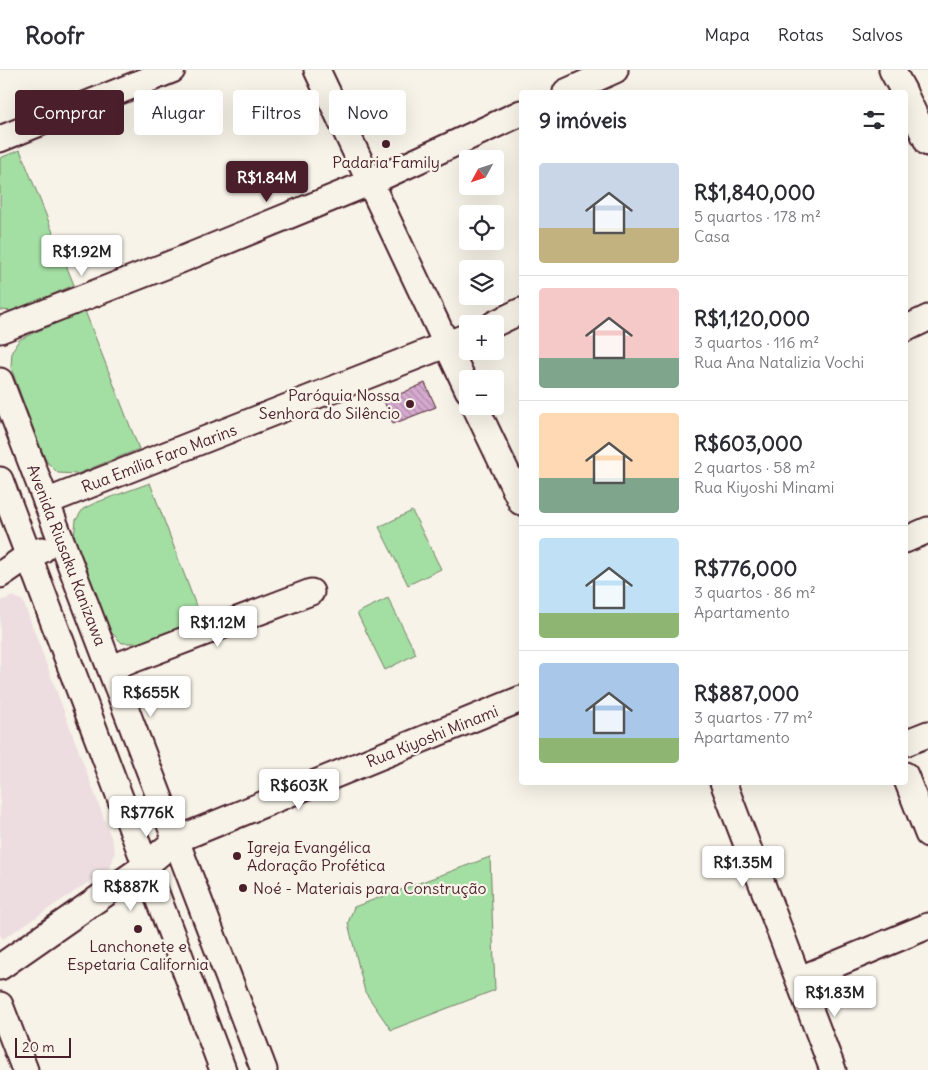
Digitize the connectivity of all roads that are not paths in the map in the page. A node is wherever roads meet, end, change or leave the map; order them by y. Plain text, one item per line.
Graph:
1 (172, 70) edge
2 (317, 70) edge
3 (615, 70) edge
4 (892, 70) edge
5 (570, 90) edge
6 (902, 90) edge
7 (908, 103) edge
8 (519, 114) edge
9 (920, 131) edge
10 (0, 139) edge
11 (371, 182) junction
12 (519, 312) edge
13 (928, 318) edge
14 (504, 319) edge
15 (908, 328) edge
16 (0, 330) edge
17 (457, 341) edge
18 (464, 370) edge
19 (0, 381) edge
20 (479, 415) edge
21 (0, 480) edge
22 (519, 498) edge
23 (46, 502) junction
24 (928, 530) edge
25 (908, 539) edge
26 (61, 542) junction
27 (29, 555) junction
28 (0, 574) edge
29 (311, 592) dead end
30 (111, 668) junction
31 (519, 700) edge
32 (928, 734) edge
33 (908, 743) edge
34 (908, 783) edge
35 (723, 785) edge
36 (928, 834) edge
37 (161, 852) junction
38 (104, 896) junction
39 (160, 906) junction
40 (928, 926) edge
41 (0, 967) edge
42 (800, 979) junction
43 (0, 1005) edge
44 (25, 1070) edge
45 (223, 1070) edge
46 (264, 1070) edge
47 (833, 1070) edge

1 - 10 street
2 - 11 street
3 - 5 street
4 - 6 street
7 - 9 street
8 - 11 street
11 - 16 street
11 - 17 street
12 - 14 street
13 - 15 street
17 - 18 street
17 - 23 street, Rua Emília Faro Marins
19 - 23 street, Avenida Riusaku Kanizawa
20 - 22 street
21 - 27 street, Avenida Riusaku Kanizawa
23 - 26 street, Avenida Riusaku Kanizawa
24 - 25 street
26 - 27 street
26 - 30 street, Avenida Riusaku Kanizawa
27 - 28 street
27 - 37 street, Avenida Riusaku Kanizawa
29 - 30 street
30 - 37 street, Avenida Riusaku Kanizawa
31 - 37 street, Rua Kiyoshi Minami
32 - 33 street
34 - 36 street
35 - 42 street
37 - 38 street, Rua Kiyoshi Minami
37 - 39 street, Avenida Riusaku Kanizawa
37 - 46 street, Avenida Riusaku Kanizawa
38 - 39 street
38 - 41 street, Rua Kiyoshi Minami
39 - 45 street, Avenida Riusaku Kanizawa
40 - 42 street
42 - 47 street
43 - 44 street

